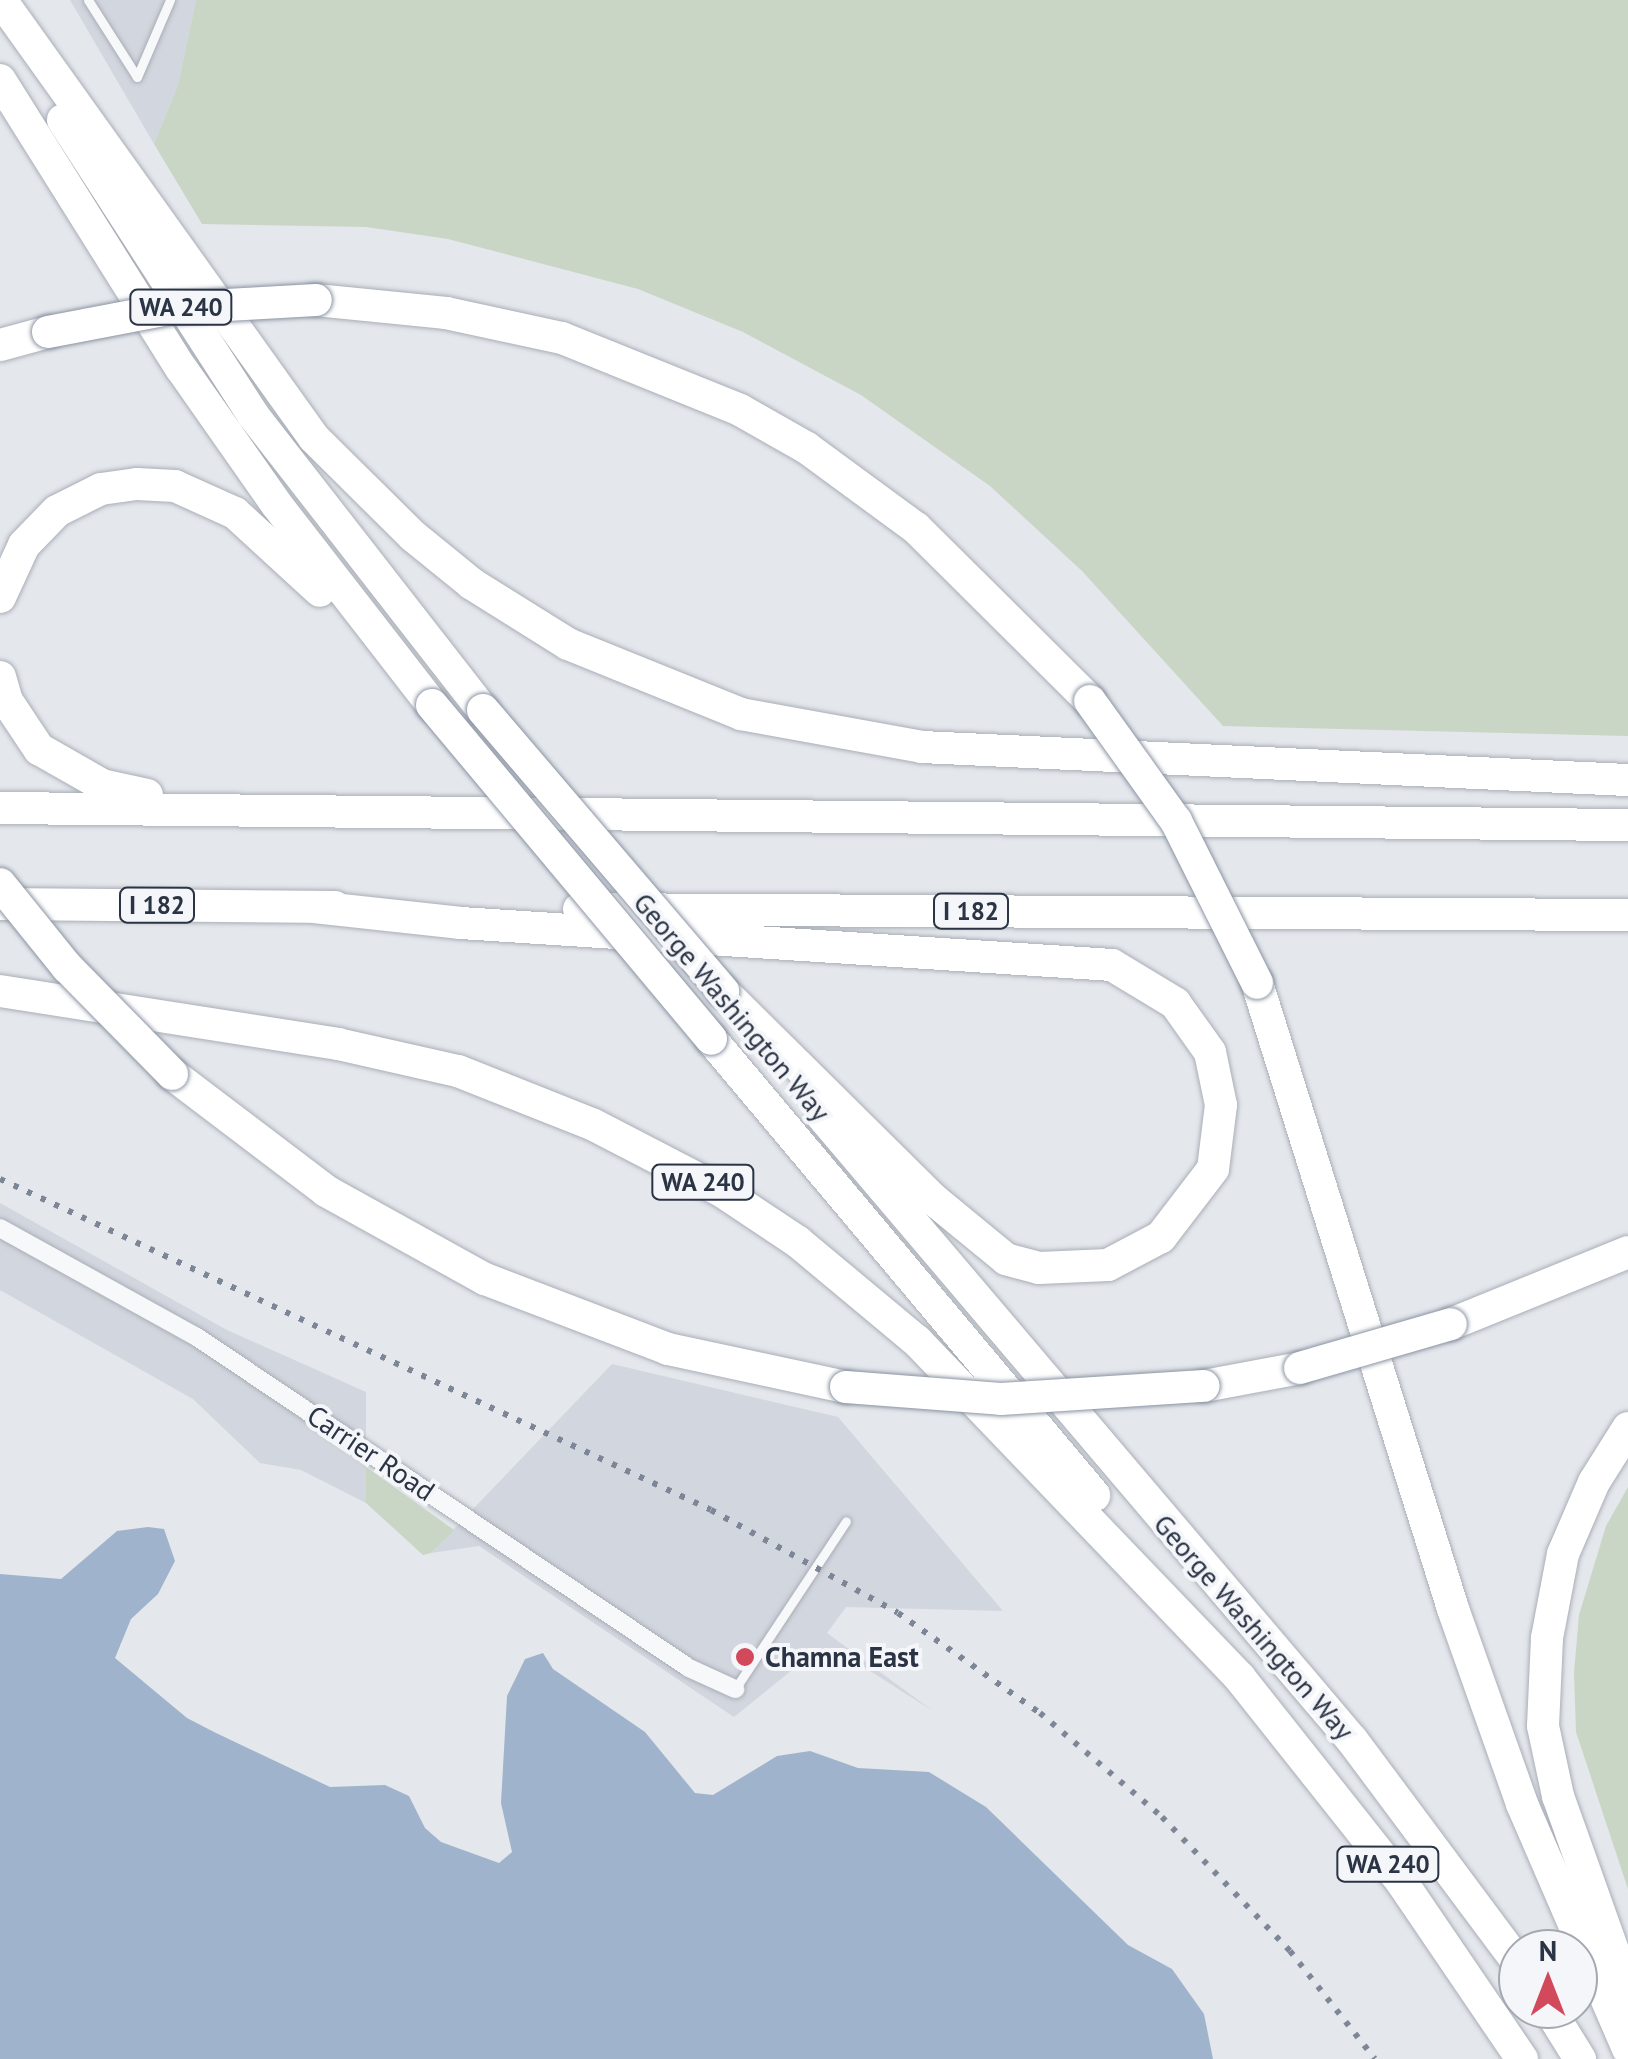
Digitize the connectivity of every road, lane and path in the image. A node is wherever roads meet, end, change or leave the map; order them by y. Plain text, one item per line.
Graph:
1 (0, 0) edge
2 (88, 0) edge
3 (170, 0) edge
4 (0, 12) edge
5 (0, 80) edge
6 (0, 345) edge
7 (0, 597) edge
8 (0, 677) edge
9 (428, 701) junction
10 (1628, 780) edge
11 (0, 808) edge
12 (306, 810) junction
13 (1628, 825) edge
14 (0, 884) edge
15 (0, 904) edge
16 (314, 907) junction
17 (1628, 916) edge
18 (0, 991) edge
19 (723, 991) junction
20 (0, 1228) edge
21 (1628, 1252) edge
22 (1628, 1428) edge
23 (846, 1521) dead end
24 (1240, 1678) junction
25 (735, 1689) joint
26 (1498, 1936) edge
27 (1628, 1993) edge
28 (1561, 2029) edge
29 (1628, 2049) edge
30 (1522, 2059) edge
31 (1580, 2059) edge

1 - 10 highway
2 - 3 lane
4 - 19 highway, George Washington Way, bridge
5 - 9 highway, George Washington Way
6 - 29 highway, WA 240, bridge
7 - 9 highway
8 - 12 highway
9 - 24 highway, George Washington Way, bridge
11 - 12 highway
12 - 13 highway
14 - 21 highway, bridge
15 - 16 highway, I 182
16 - 17 highway, I 182
16 - 19 highway
18 - 24 highway, WA 240
19 - 26 highway, George Washington Way
20 - 25 street, Carrier Road
22 - 27 highway
23 - 25 lane
24 - 30 highway, WA 240
28 - 31 highway

